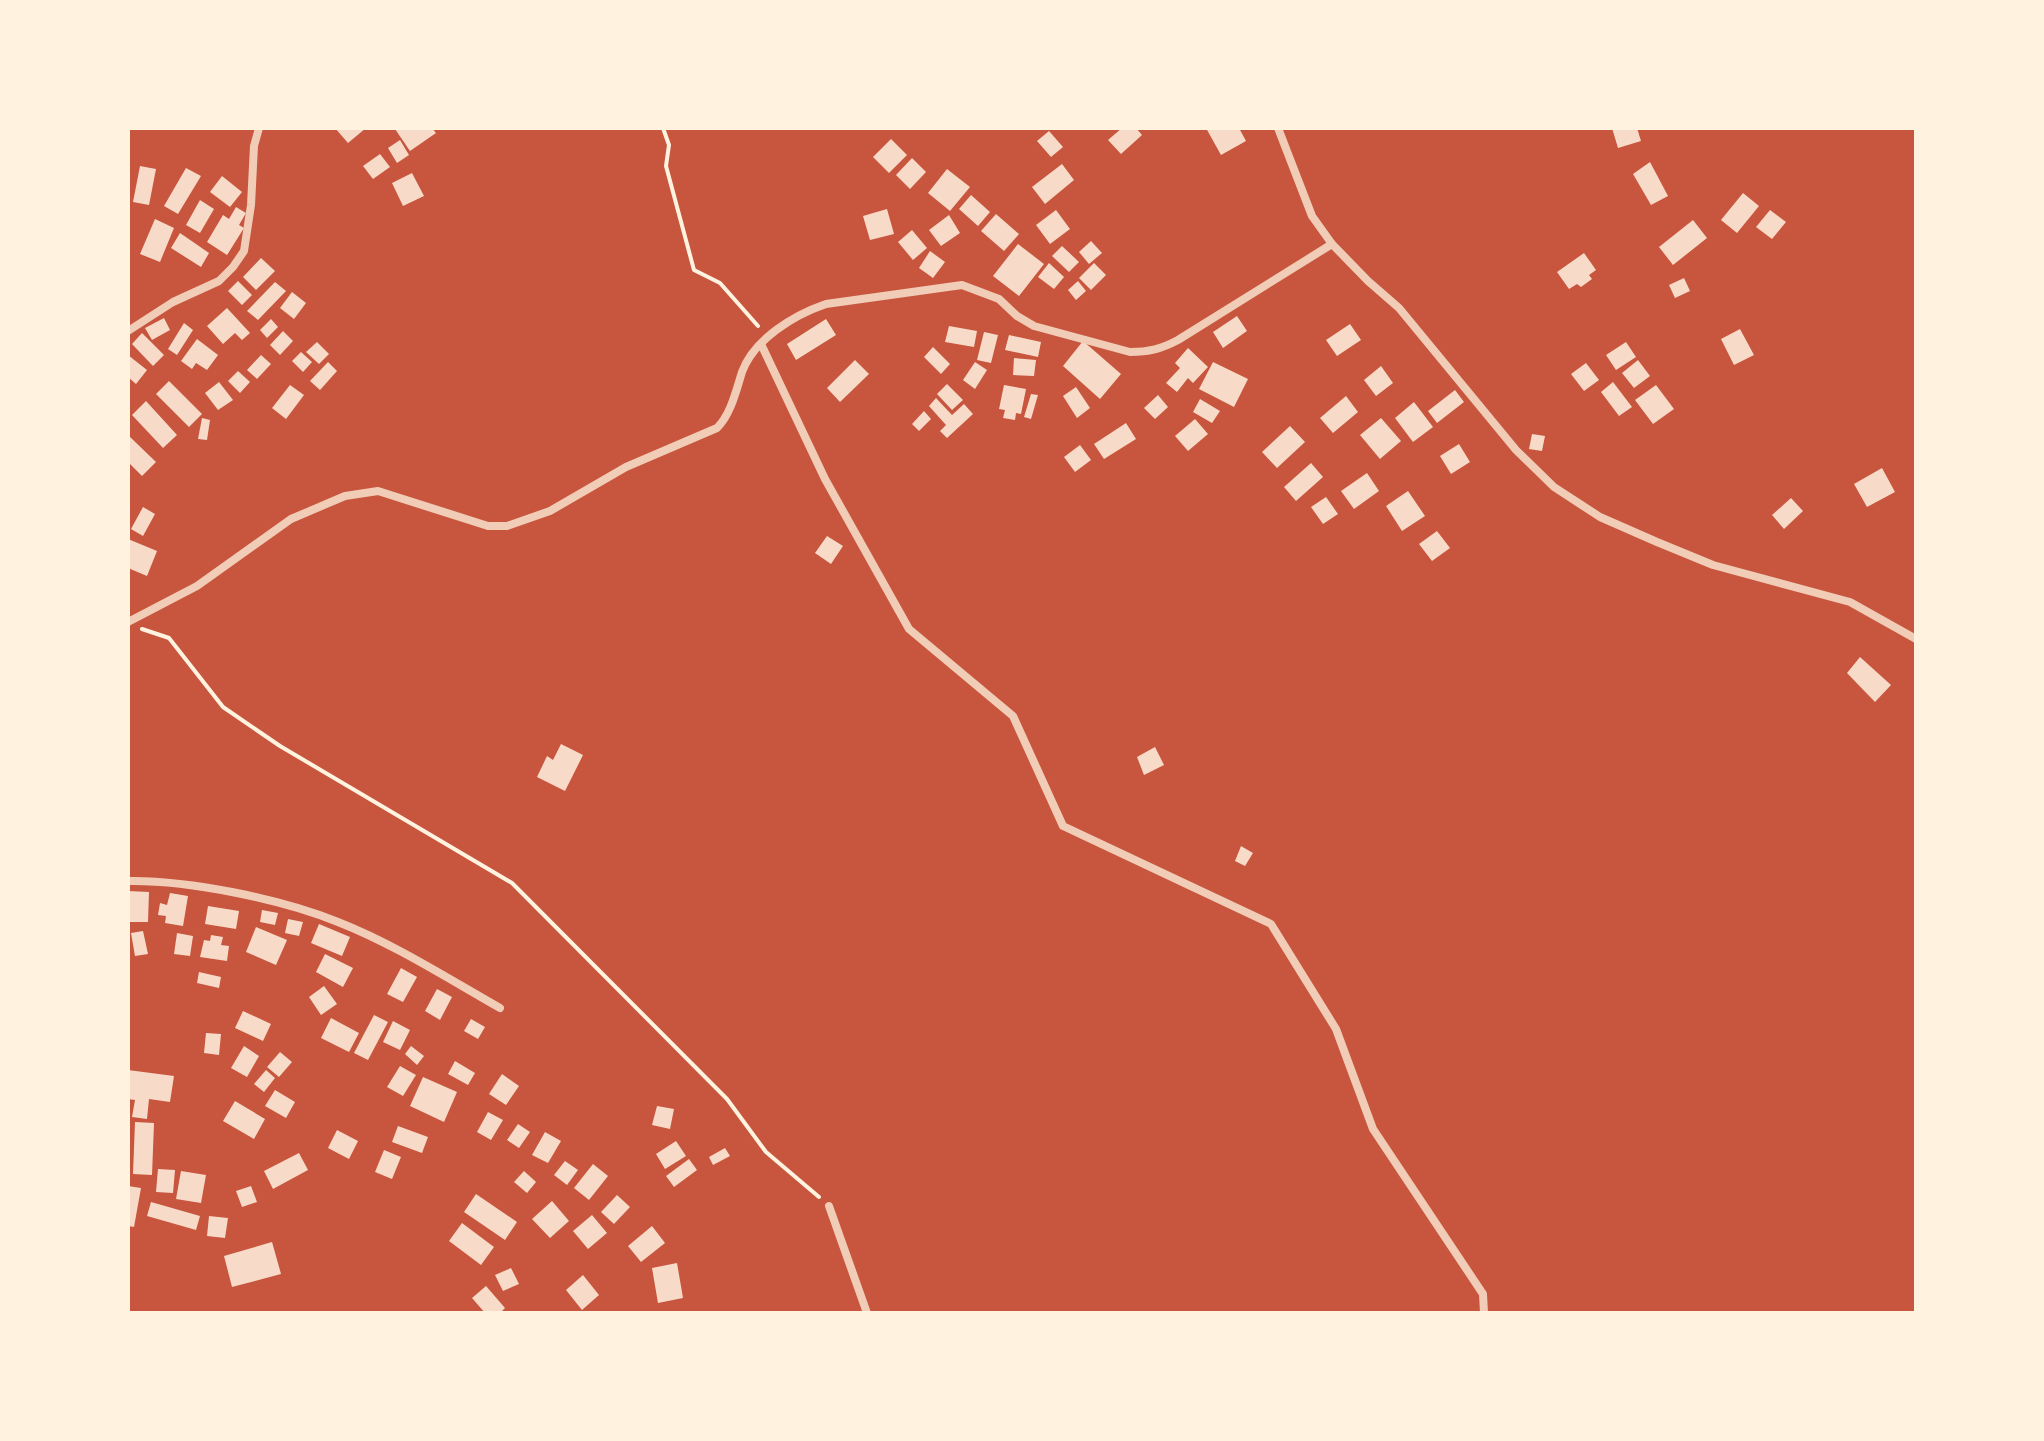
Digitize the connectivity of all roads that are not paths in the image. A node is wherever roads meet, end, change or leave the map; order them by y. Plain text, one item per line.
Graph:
1 (259, 128) edge
2 (1278, 128) edge
3 (1332, 244) junction
4 (128, 331) edge
5 (761, 344) junction
6 (128, 622) edge
7 (1916, 639) edge
8 (128, 881) edge
9 (500, 1008) dead end
10 (829, 1206) road end
11 (867, 1313) edge
12 (1484, 1313) edge

1 - 4 street
2 - 3 street
3 - 5 street
3 - 7 street
5 - 6 street
5 - 12 street
8 - 9 street
10 - 11 street

